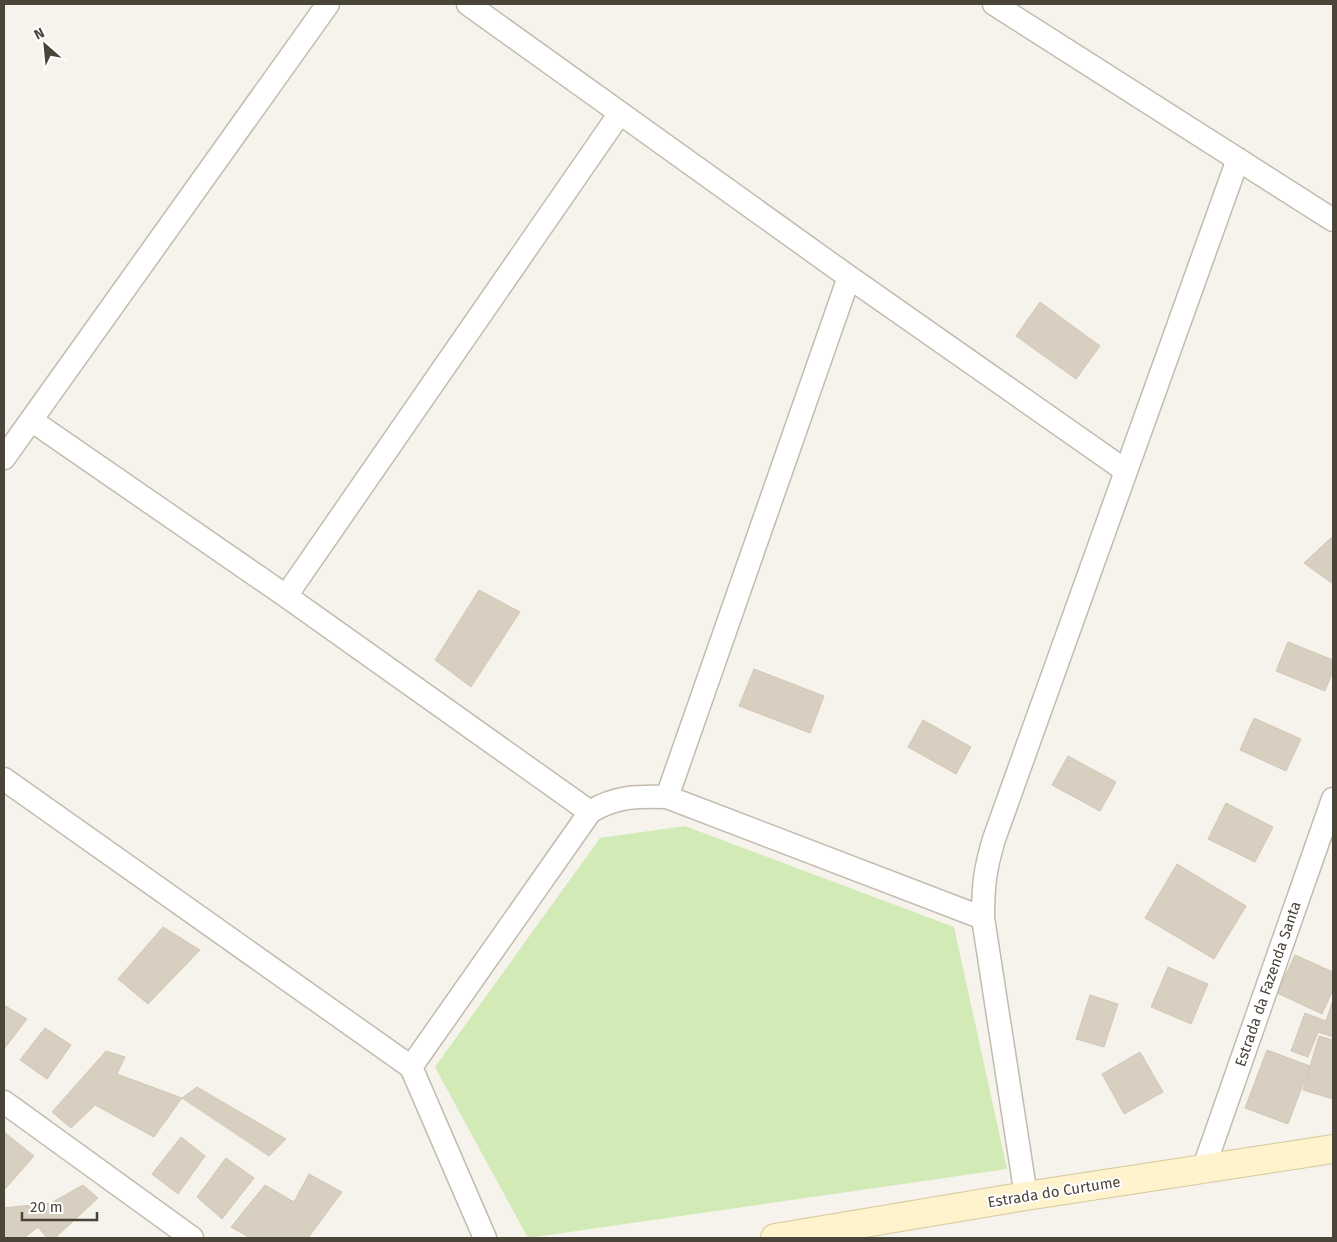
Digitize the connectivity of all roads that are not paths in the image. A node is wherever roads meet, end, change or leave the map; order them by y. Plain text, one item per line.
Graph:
1 (328, 4) edge
2 (468, 4) edge
3 (994, 4) edge
4 (620, 113) junction
5 (1238, 159) junction
6 (1333, 220) edge
7 (849, 278) junction
8 (31, 420) junction
9 (4, 458) edge
10 (1126, 471) junction
11 (286, 596) junction
12 (4, 779) edge
13 (667, 797) junction
14 (1333, 798) edge
15 (590, 812) junction
16 (983, 918) junction
17 (410, 1067) junction
18 (4, 1102) edge
19 (1333, 1149) edge
20 (1203, 1170) junction
21 (1026, 1196) junction
22 (192, 1238) edge
23 (484, 1238) edge
24 (775, 1238) edge

1 - 8 street
2 - 4 street
3 - 5 street
4 - 7 street
4 - 11 street
5 - 6 street
5 - 10 street
7 - 10 street
7 - 13 street
8 - 9 street
8 - 11 street
10 - 16 street
11 - 15 street
12 - 17 street
13 - 15 street
13 - 16 street
14 - 20 street, Estrada da Fazenda Santa
15 - 17 street
16 - 21 street
17 - 23 street
18 - 22 street
19 - 20 street, Estrada do Curtume
20 - 21 street, Estrada do Curtume
21 - 24 street, Estrada do Curtume

